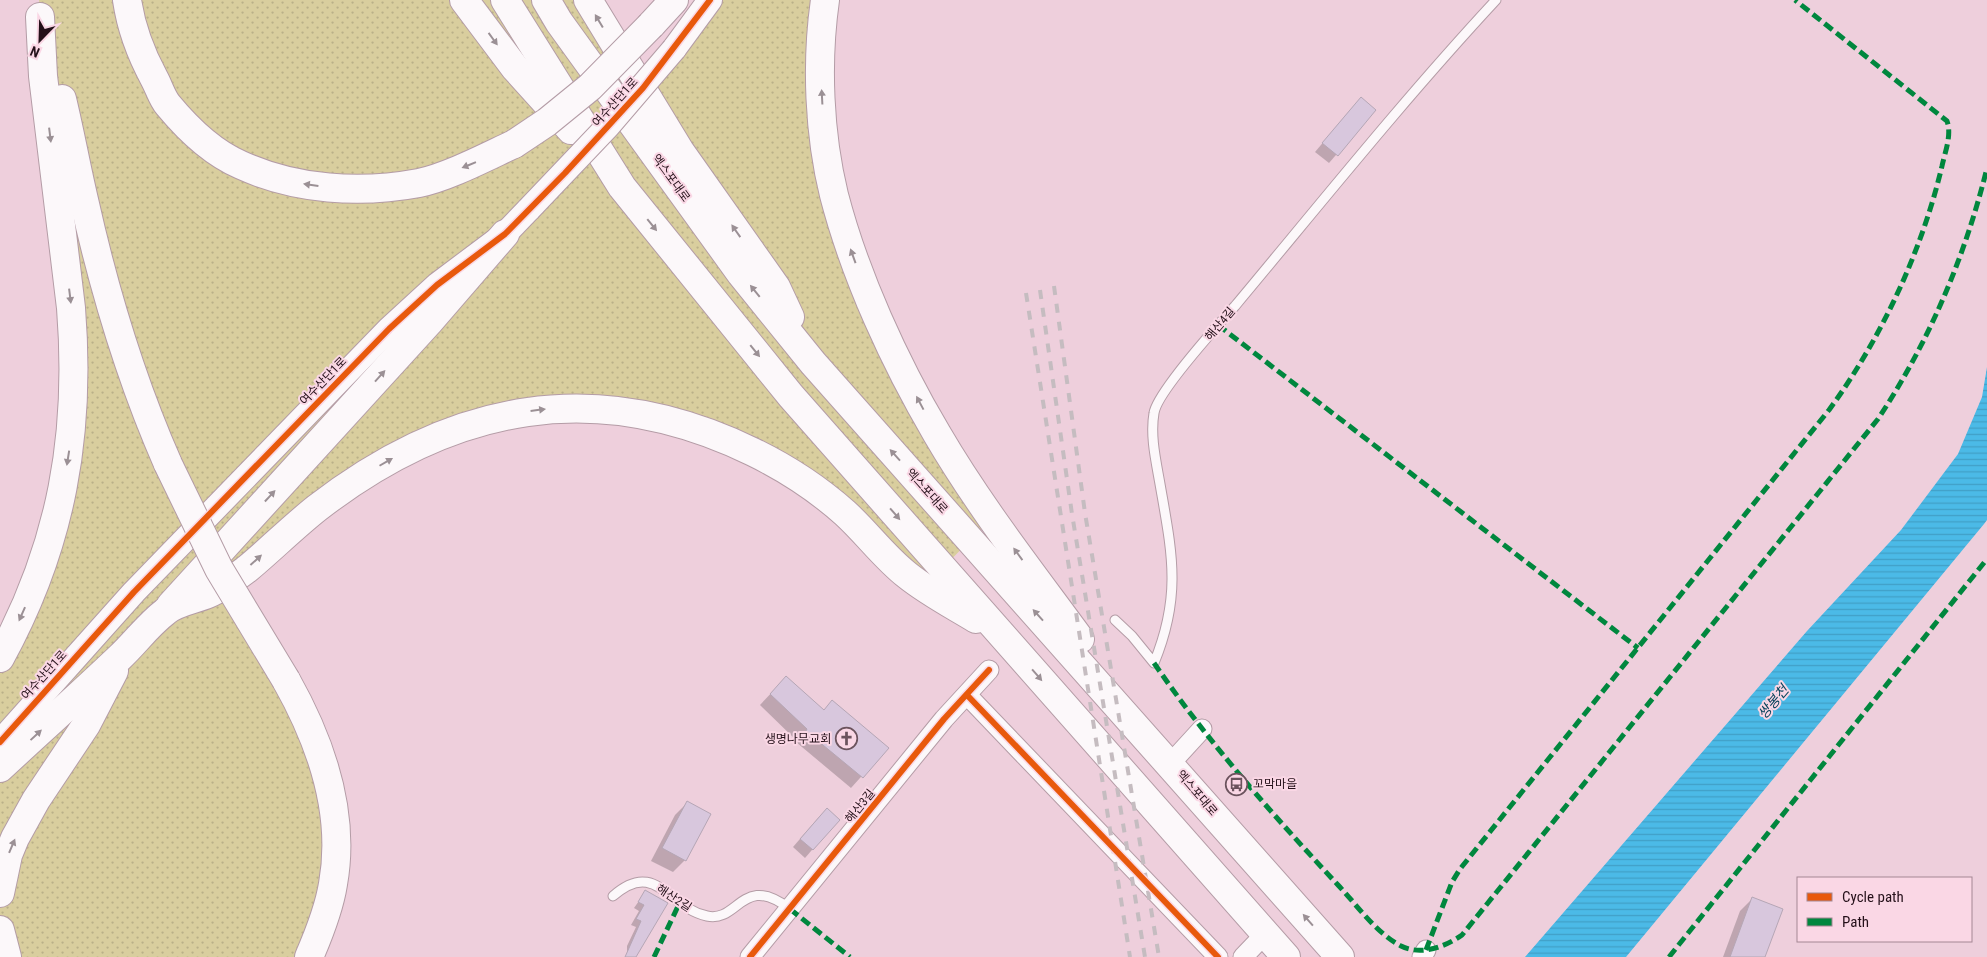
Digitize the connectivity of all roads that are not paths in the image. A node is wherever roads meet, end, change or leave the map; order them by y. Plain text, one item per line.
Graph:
1 (115, 0) edge
2 (127, 0) edge
3 (464, 0) edge
4 (505, 0) edge
5 (546, 0) edge
6 (588, 0) edge
7 (674, 0) edge
8 (710, 0) edge
9 (825, 0) edge
10 (1496, 0) edge
11 (40, 8) edge
12 (166, 104) junction
13 (622, 187) junction
14 (505, 234) junction
15 (813, 363) junction
16 (166, 610) junction
17 (1115, 620) dead end
18 (1001, 634) junction
19 (121, 656) junction
20 (0, 658) edge
21 (989, 670) dead end
22 (966, 695) junction
23 (1202, 729) dead end
24 (0, 742) edge
25 (1170, 764) junction
26 (0, 768) edge
27 (0, 893) edge
28 (613, 896) dead end
29 (790, 909) junction
30 (0, 930) edge
31 (1266, 933) junction
32 (313, 947) edge
33 (7, 957) edge
34 (297, 957) edge
35 (750, 957) edge
36 (1218, 957) edge
37 (1243, 957) edge
38 (1286, 957) edge
39 (1340, 957) edge

1 - 12 highway
2 - 12 highway
3 -> 13 highway
4 - 13 highway
15 -> 5 highway, 엑스포대로
15 -> 6 highway
7 -> 12 highway, bridge
8 - 14 street, 여수산단1로, bridge
25 -> 9 highway
10 - 17 lane, 해산4길
11 -> 20 highway
11 - 32 highway, bridge
13 -> 18 highway
16 -> 14 highway
14 - 24 street, 여수산단1로
25 -> 15 highway, 엑스포대로
16 -> 18 highway
16 - 19 highway
18 -> 31 highway
26 -> 19 highway
27 -> 19 highway
21 - 22 street, 해산3길
22 - 29 street, 해산3길
22 - 36 street
23 - 25 street
39 -> 25 highway, 엑스포대로
28 - 29 lane, 해산2길
29 - 35 street, 해산3길
30 - 33 highway
31 - 37 street
31 - 38 highway
32 - 34 highway

